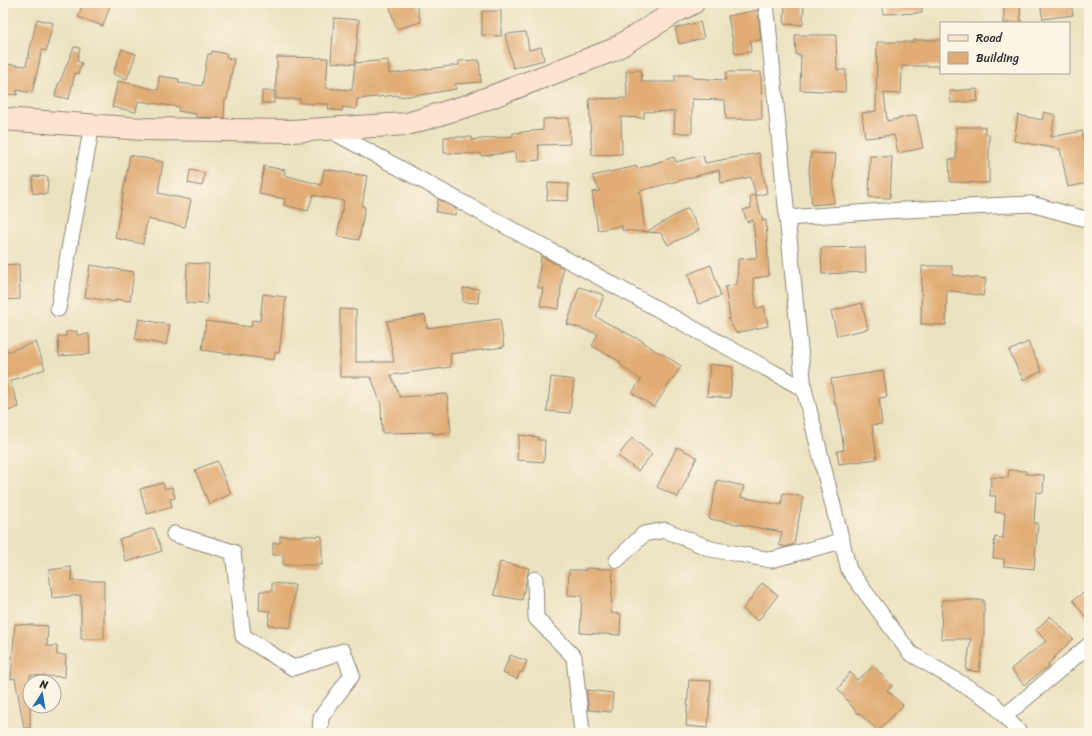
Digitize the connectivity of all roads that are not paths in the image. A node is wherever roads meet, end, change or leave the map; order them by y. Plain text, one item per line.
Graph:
1 (692, 3) edge
2 (766, 3) edge
3 (3, 119) edge
4 (92, 125) junction
5 (327, 129) junction
6 (787, 218) junction
7 (1089, 220) edge
8 (58, 309) dead end
9 (804, 389) junction
10 (174, 534) dead end
11 (842, 541) junction
12 (616, 560) dead end
13 (535, 579) dead end
14 (1089, 645) edge
15 (1005, 716) junction
16 (320, 733) edge
17 (582, 733) edge
18 (1020, 733) edge

1 - 5 main road
2 - 6 street
3 - 4 main road
4 - 5 main road
4 - 8 street
5 - 9 street
6 - 7 street
6 - 9 street
9 - 11 street
10 - 16 street
11 - 12 street
11 - 15 street
13 - 17 street
14 - 15 street
15 - 18 street

